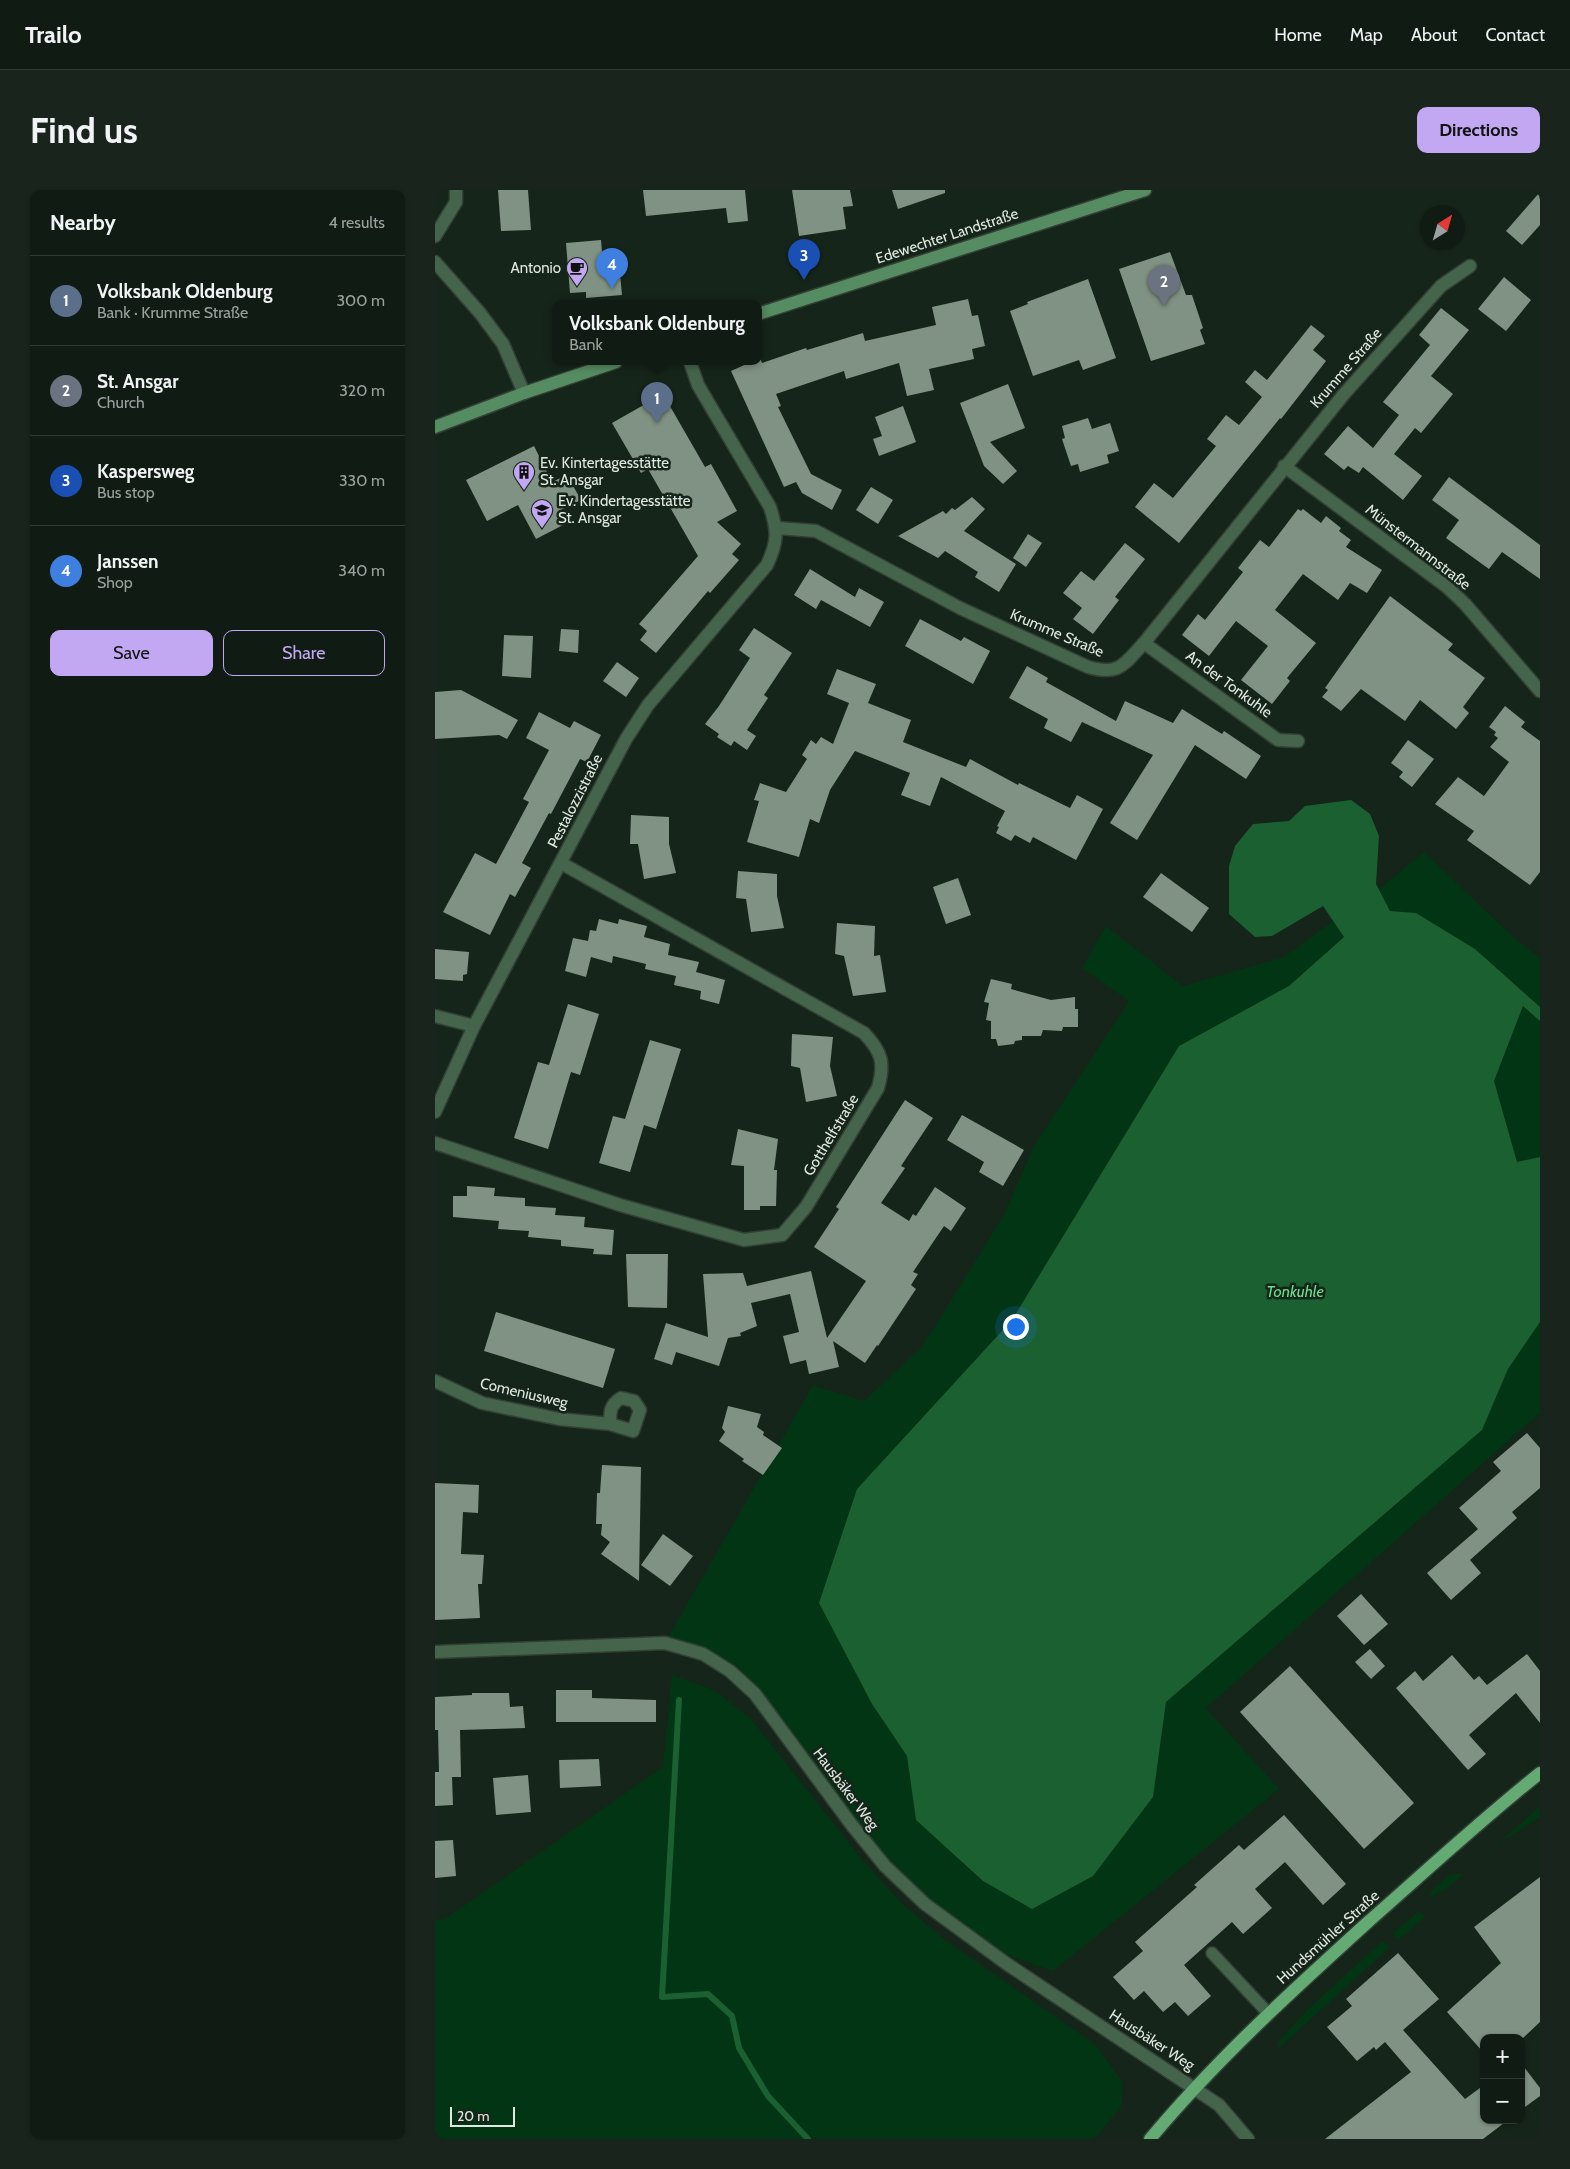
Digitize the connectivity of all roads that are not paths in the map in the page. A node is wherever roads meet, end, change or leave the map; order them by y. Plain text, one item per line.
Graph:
1 (456, 190) edge
2 (1145, 190) edge
3 (435, 236) edge
4 (435, 262) edge
5 (1470, 266) dead end
6 (762, 313) edge
7 (607, 365) edge
8 (691, 365) edge
9 (524, 393) junction
10 (435, 427) edge
11 (1285, 466) junction
12 (777, 528) junction
13 (1144, 643) junction
14 (1540, 691) edge
15 (1298, 741) dead end
16 (561, 863) junction
17 (435, 1016) edge
18 (474, 1026) junction
19 (435, 1112) edge
20 (435, 1142) edge
21 (435, 1381) edge
22 (610, 1424) dead end
23 (435, 1652) edge
24 (1540, 1772) edge
25 (1212, 1953) dead end
26 (1268, 2013) junction
27 (1195, 2088) junction
28 (1150, 2139) edge
29 (1248, 2139) edge

1 - 3 street
2 - 6 main road, Edewechter Landstraße
4 - 9 street
5 - 11 street, Krumme Straße
7 - 9 main road
8 - 12 street
9 - 10 main road
11 - 13 street, Krumme Straße
11 - 14 street, Münstermannstraße
12 - 13 street, Krumme Straße
12 - 16 street, Pestalozzistraße
13 - 15 street, An der Tonkuhle
16 - 18 street, Pestalozzistraße
16 - 20 street, Gotthelfstraße
17 - 18 street
18 - 19 street, Pestalozzistraße
21 - 22 street, Comeniusweg
23 - 27 street, Hausbäker Weg
24 - 26 main road, Hundsmühler Straße
25 - 26 lane
26 - 27 main road, Hundsmühler Straße
27 - 28 main road, Hundsmühler Straße
27 - 29 street, Hausbäker Weg

